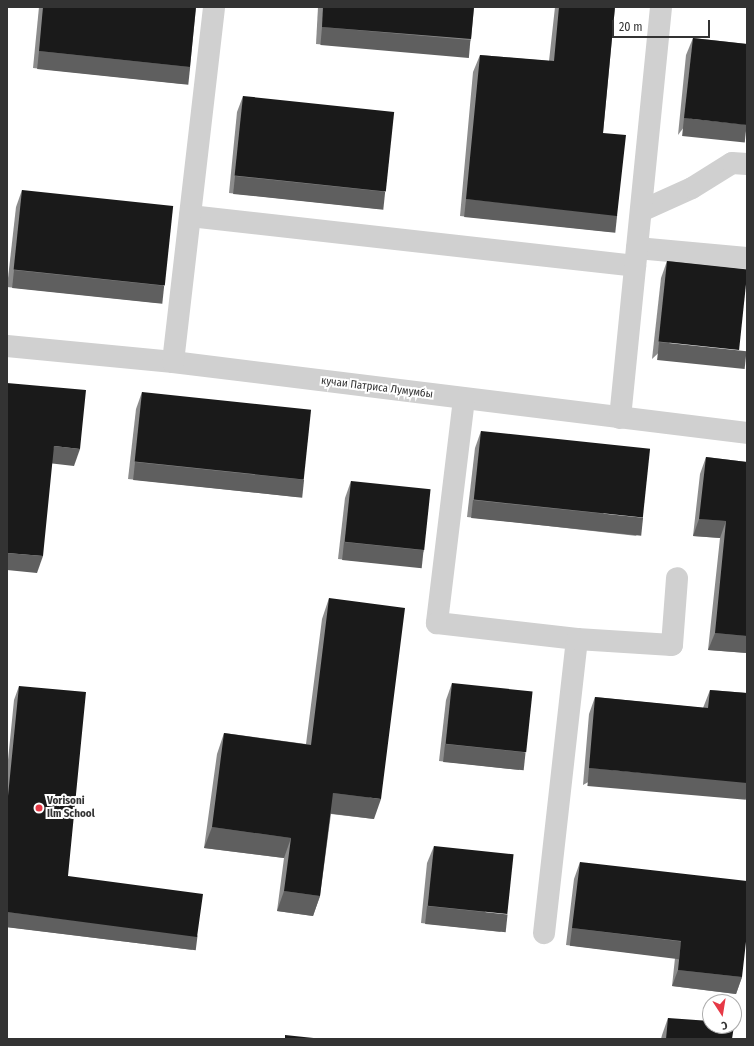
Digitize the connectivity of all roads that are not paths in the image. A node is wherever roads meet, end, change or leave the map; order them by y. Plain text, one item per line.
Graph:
1 (214, 7) edge
2 (661, 7) edge
3 (747, 164) edge
4 (641, 211) junction
5 (190, 216) junction
6 (636, 257) junction
7 (747, 258) edge
8 (7, 346) edge
9 (173, 362) junction
10 (464, 399) junction
11 (620, 418) junction
12 (747, 434) edge
13 (677, 578) dead end
14 (577, 639) junction
15 (544, 933) dead end

1 - 5 street
2 - 4 street
3 - 4 street
4 - 6 street
5 - 6 street
5 - 9 street
6 - 7 street
6 - 11 street
8 - 9 street, кучаи Патриса Лумумбы
9 - 10 street, кучаи Патриса Лумумбы
10 - 11 street, кучаи Патриса Лумумбы
10 - 14 street
11 - 12 street, кучаи Патриса Лумумбы
13 - 14 street
14 - 15 street

